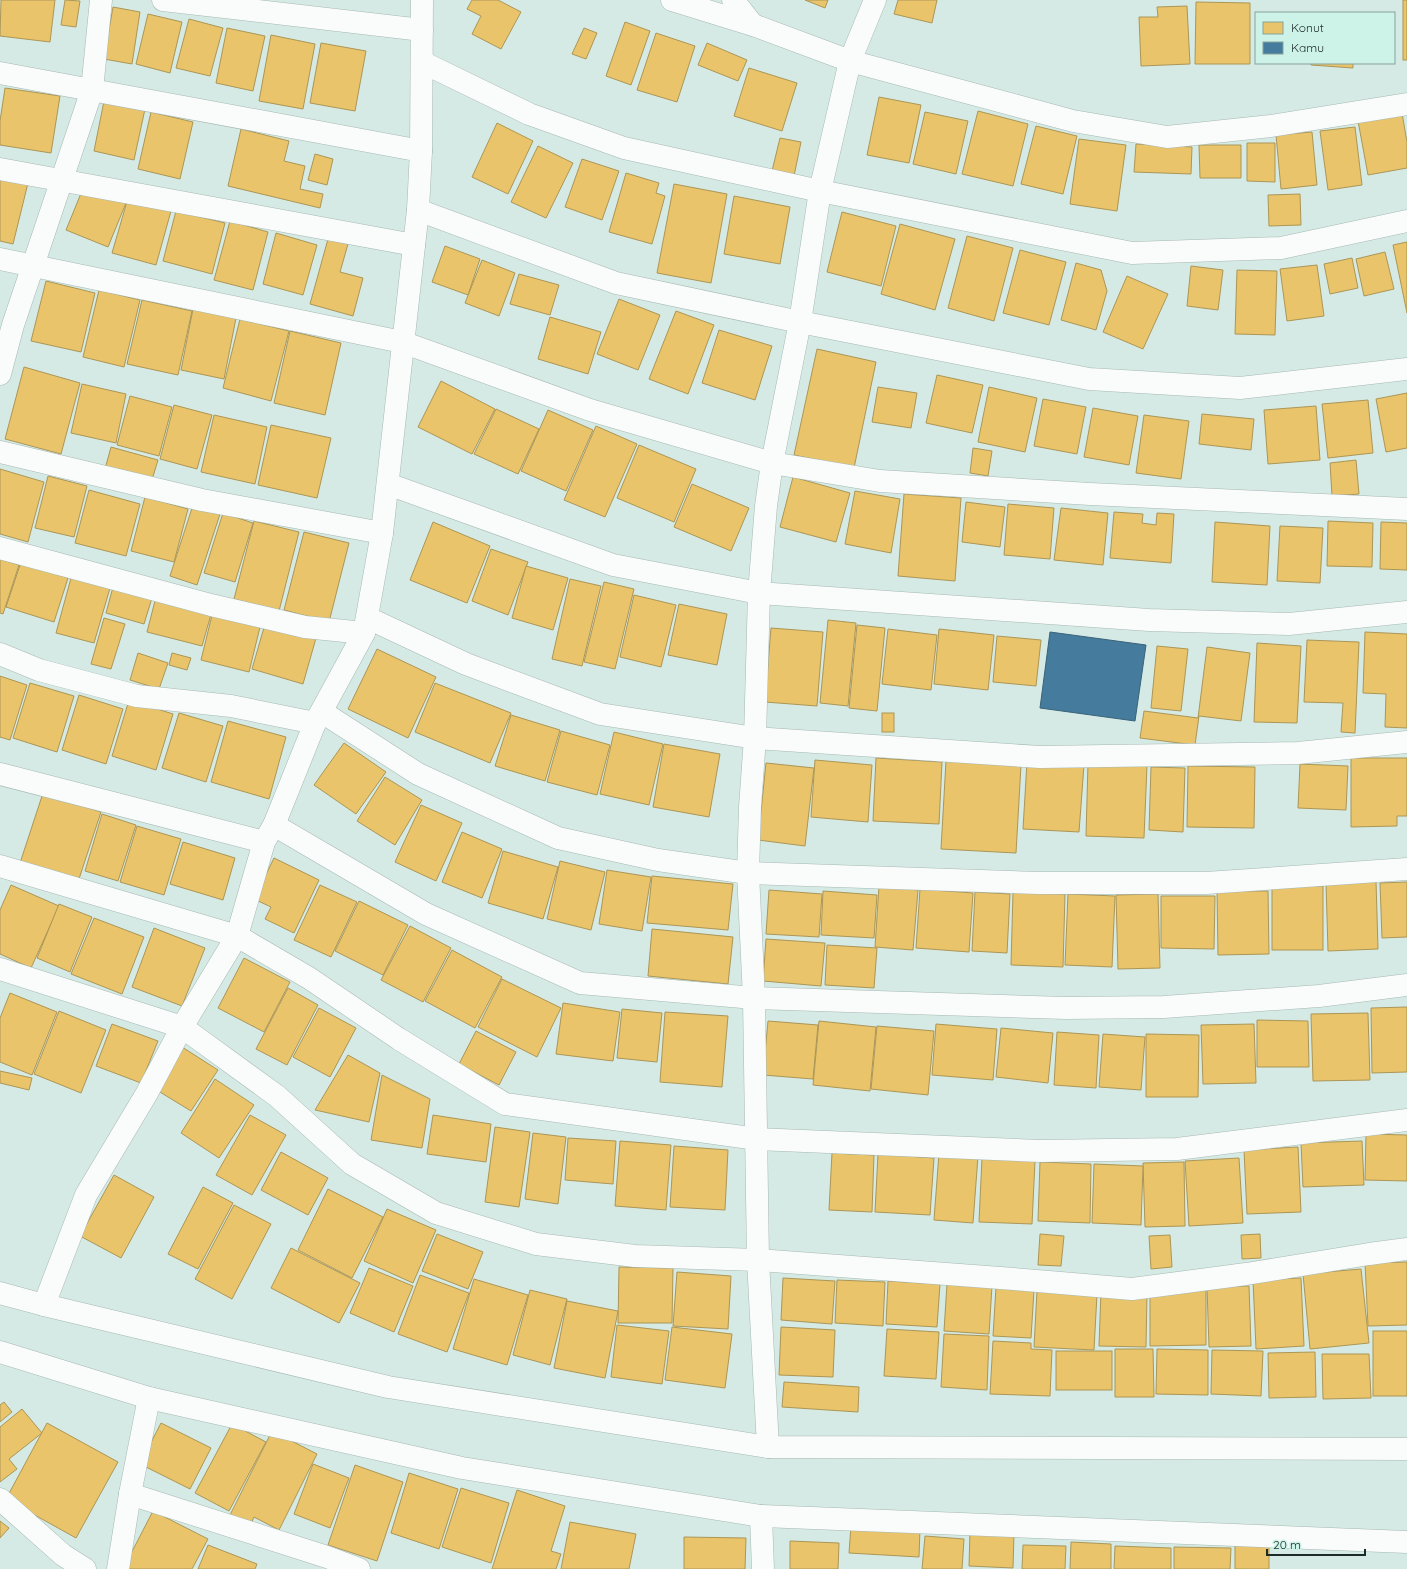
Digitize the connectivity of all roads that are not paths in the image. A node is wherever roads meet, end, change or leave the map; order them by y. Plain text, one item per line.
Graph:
1 (101, 0) edge
2 (163, 0) edge
3 (422, 0) edge
4 (672, 0) edge
5 (733, 0) edge
6 (875, 0) edge
7 (753, 25) junction
8 (422, 30) junction
9 (850, 61) junction
10 (422, 62) junction
11 (0, 73) edge
12 (92, 90) junction
13 (1407, 104) edge
14 (421, 151) junction
15 (0, 169) edge
16 (62, 180) junction
17 (820, 191) junction
18 (418, 210) junction
19 (1407, 221) edge
20 (414, 245) junction
21 (0, 259) edge
22 (32, 266) junction
23 (800, 322) junction
24 (402, 342) junction
25 (3, 350) edge
26 (1407, 368) edge
27 (0, 374) edge
28 (0, 452) edge
29 (772, 462) junction
30 (388, 484) junction
31 (1407, 509) edge
32 (382, 533) junction
33 (0, 548) edge
34 (759, 593) junction
35 (1407, 612) edge
36 (366, 626) junction
37 (0, 654) edge
38 (318, 718) junction
39 (755, 738) junction
40 (1407, 742) edge
41 (0, 774) edge
42 (269, 833) junction
43 (0, 866) edge
44 (1407, 869) edge
45 (748, 873) junction
46 (237, 936) junction
47 (0, 969) edge
48 (1407, 985) edge
49 (754, 998) junction
50 (182, 1027) junction
51 (1407, 1120) edge
52 (757, 1139) junction
53 (1407, 1249) edge
54 (758, 1260) junction
55 (0, 1293) edge
56 (44, 1305) junction
57 (0, 1352) edge
58 (149, 1398) junction
59 (768, 1447) junction
60 (1407, 1449) edge
61 (130, 1494) junction
62 (0, 1499) edge
63 (761, 1516) junction
64 (1407, 1542) edge
65 (85, 1569) edge
66 (118, 1569) edge
67 (359, 1569) edge
68 (763, 1569) edge

1 - 12 street
2 - 8 street
3 - 8 street
4 - 7 street
5 - 7 street
6 - 9 street
7 - 9 street
8 - 10 street
9 - 13 street
9 - 17 street
10 - 14 street
10 - 17 street
11 - 12 street
12 - 14 street
12 - 16 street
14 - 18 street
15 - 16 street
16 - 20 street
16 - 22 street
17 - 19 street
17 - 23 street
18 - 20 street
18 - 23 street
20 - 24 street
21 - 22 street
22 - 24 street
22 - 25 street
23 - 26 street
23 - 29 street
24 - 29 street
24 - 30 street
25 - 27 street
28 - 32 street
29 - 31 street
29 - 34 street
30 - 32 street
30 - 34 street
32 - 36 street
33 - 36 street
34 - 35 street
34 - 39 street
36 - 38 street
36 - 39 street
37 - 38 street
38 - 42 street
38 - 45 street
39 - 40 street
39 - 45 street
41 - 42 street
42 - 46 street
42 - 49 street
43 - 46 street
44 - 45 street
45 - 49 street
46 - 50 street
46 - 52 street
47 - 50 street
48 - 49 street
49 - 52 street
50 - 54 street
50 - 56 street
51 - 52 street
52 - 54 street
53 - 54 street
54 - 59 street
55 - 56 street
56 - 59 street
57 - 58 street
58 - 61 street
58 - 63 street
59 - 60 street
61 - 66 street
61 - 67 street
62 - 65 street
63 - 64 street
63 - 68 street

